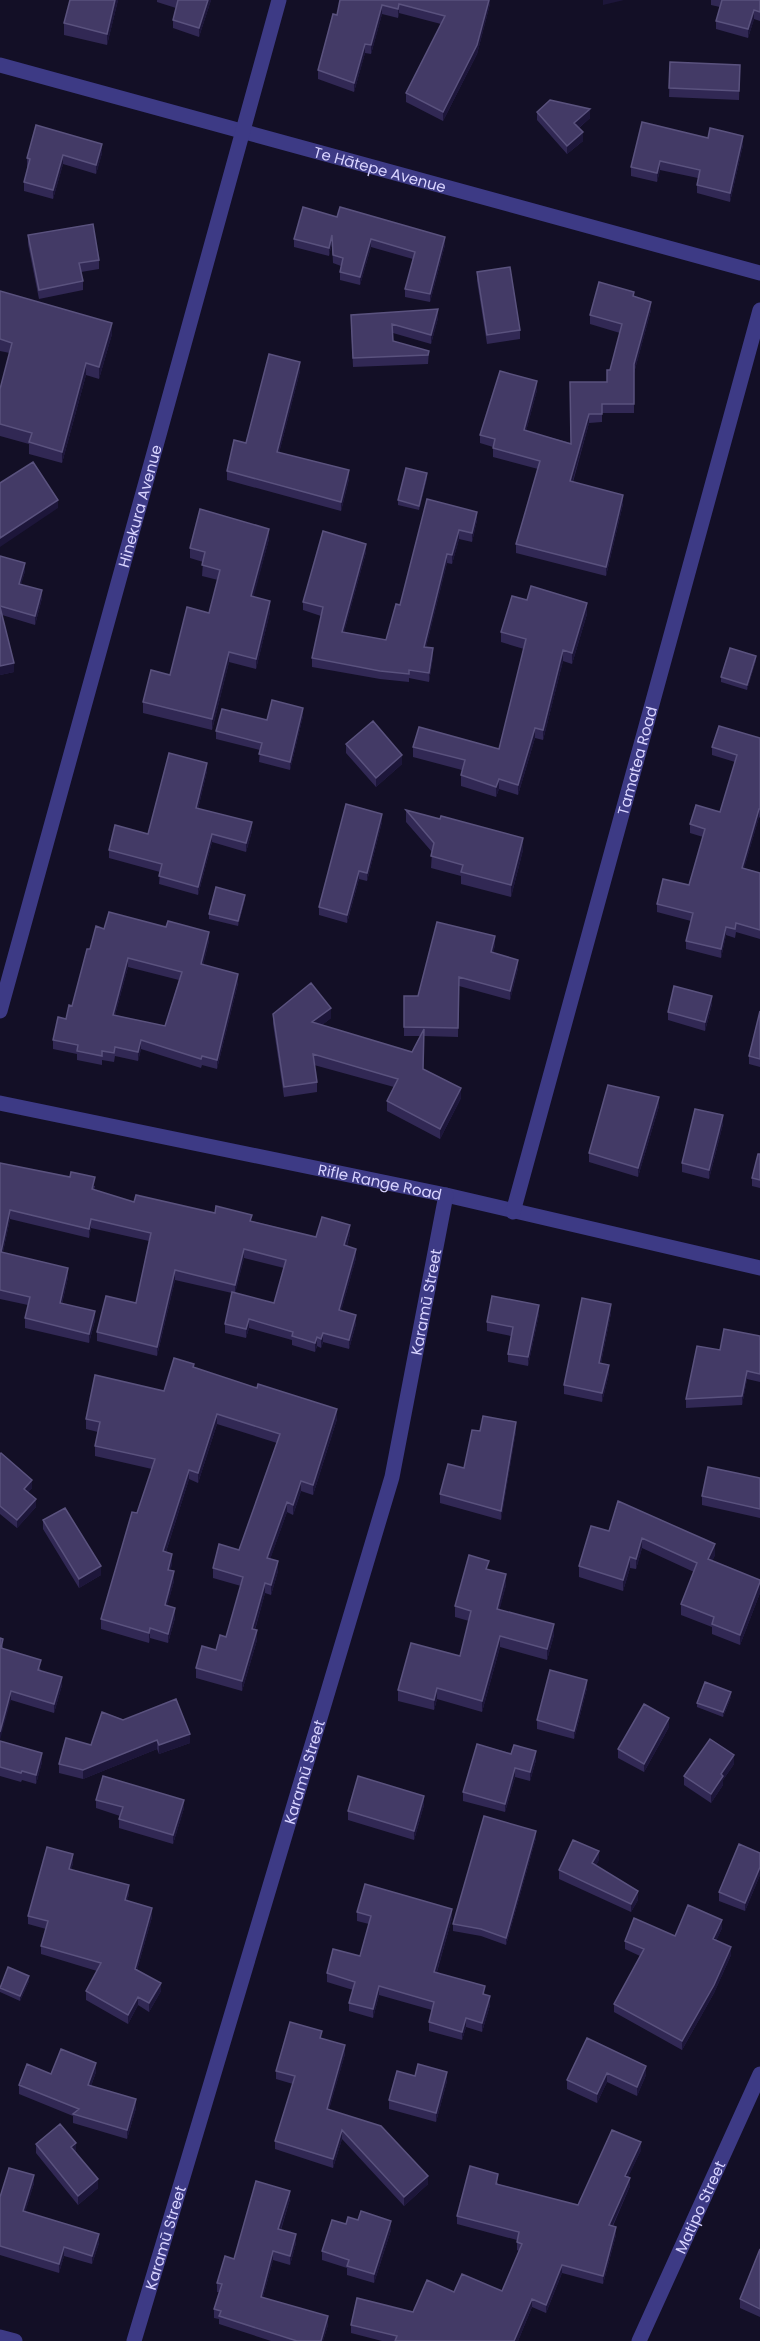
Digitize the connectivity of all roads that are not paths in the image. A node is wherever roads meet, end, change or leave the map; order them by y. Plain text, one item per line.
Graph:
1 (279, 0) edge
2 (0, 65) edge
3 (243, 132) junction
4 (760, 273) edge
5 (760, 310) edge
6 (0, 1011) edge
7 (0, 1103) edge
8 (446, 1195) junction
9 (513, 1212) junction
10 (760, 1268) edge
11 (760, 2074) edge
12 (0, 2337) edge
13 (15, 2341) edge
14 (134, 2341) edge
15 (639, 2341) edge

1 - 3 street, Hinekura Avenue
2 - 3 street, Te Hātepe Avenue
3 - 4 street, Te Hātepe Avenue
3 - 6 street, Hinekura Avenue
5 - 9 street, Tamatea Road
7 - 8 street, Rifle Range Road
8 - 9 street, Rifle Range Road
8 - 14 street, Karamū Street
9 - 10 street, Rifle Range Road
11 - 15 street, Matipo Street
12 - 13 street

